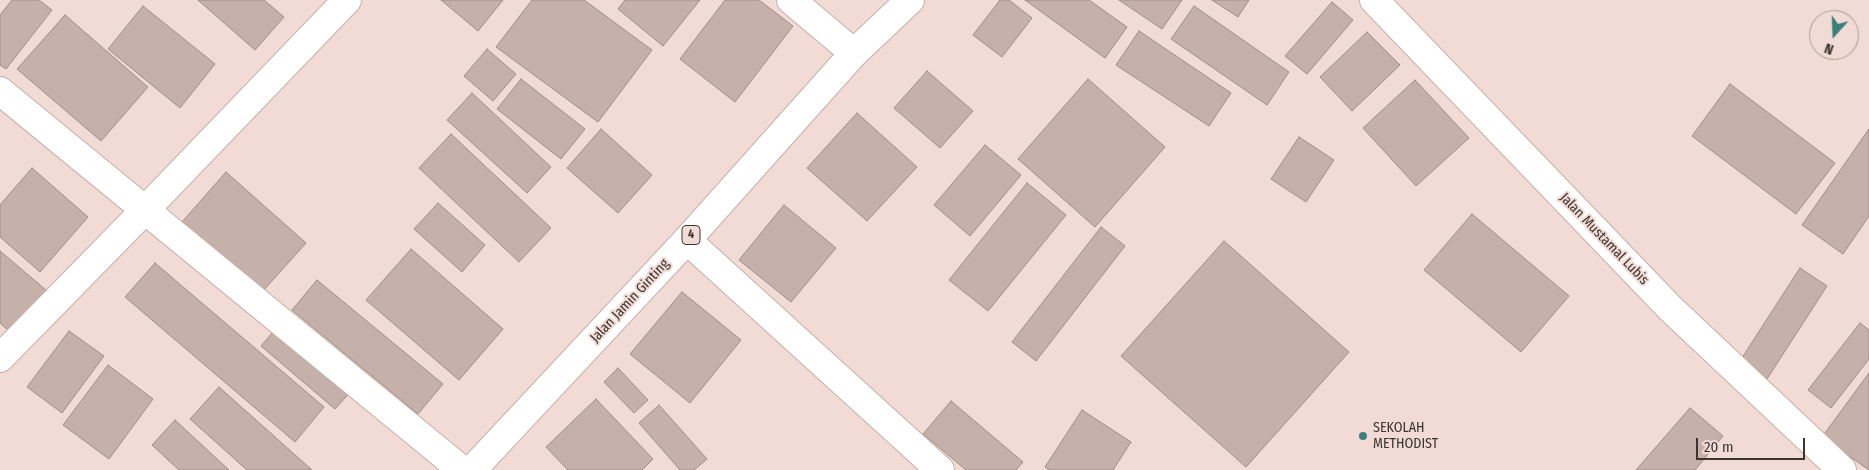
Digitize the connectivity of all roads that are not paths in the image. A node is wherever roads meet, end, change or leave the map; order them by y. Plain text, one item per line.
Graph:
1 (347, 0) edge
2 (791, 0) edge
3 (910, 0) edge
4 (1374, 0) edge
5 (854, 54) junction
6 (0, 91) edge
7 (146, 209) junction
8 (686, 240) junction
9 (0, 358) edge
10 (462, 470) edge
11 (472, 470) edge
12 (940, 470) edge
13 (1842, 470) edge

1 - 7 main road
2 - 5 main road
3 - 5 main road, Jalan Jamin Ginting / 4
4 - 13 main road, Jalan Mustamal Lubis
5 - 8 main road, Jalan Jamin Ginting / 4
6 - 7 main road
7 - 9 main road
7 - 10 main road
8 - 11 main road, Jalan Jamin Ginting / 4
8 - 12 main road

